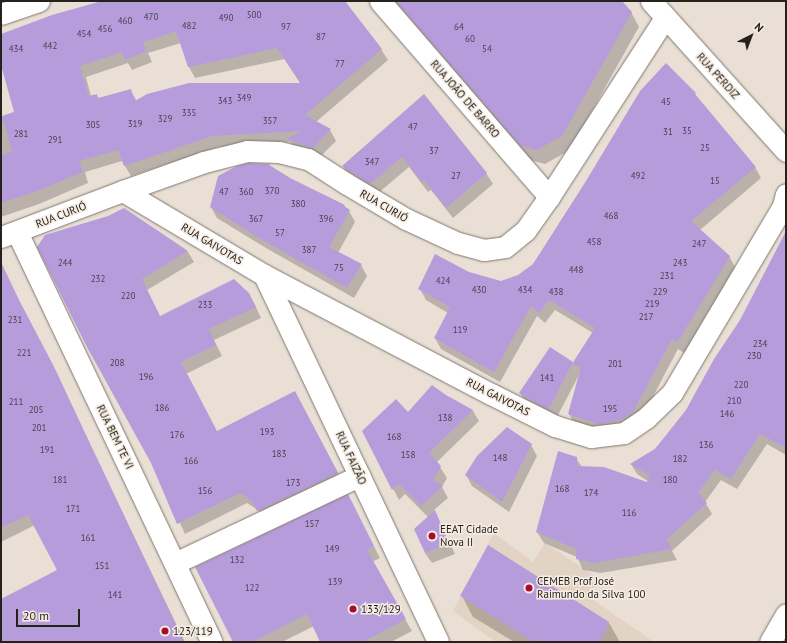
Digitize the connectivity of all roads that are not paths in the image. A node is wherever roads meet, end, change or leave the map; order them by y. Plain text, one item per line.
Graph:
1 (39, 1) edge
2 (380, 1) edge
3 (651, 1) edge
4 (1, 14) edge
5 (665, 18) junction
6 (786, 151) edge
7 (123, 191) junction
8 (786, 194) edge
9 (549, 197) junction
10 (9, 235) edge
11 (264, 275) junction
12 (359, 476) junction
13 (175, 563) junction
14 (786, 614) edge
15 (212, 642) edge
16 (438, 642) edge
17 (770, 642) edge

1 - 4 street
2 - 9 street, RUA JOÃO DE BARRO
3 - 5 street, RUA PERDIZ
5 - 6 street, RUA PERDIZ
5 - 9 street, RUA CURIÓ
7 - 9 street, RUA CURIÓ
7 - 10 street, RUA CURIÓ
7 - 11 street, RUA GAIVOTAS
8 - 11 street, RUA GAIVOTAS
10 - 13 street, RUA BEM TE VI
11 - 12 street, RUA FAIZÃO
12 - 13 street
12 - 16 street, RUA FAIZÃO
13 - 15 street, RUA BEM TE VI
14 - 17 street

